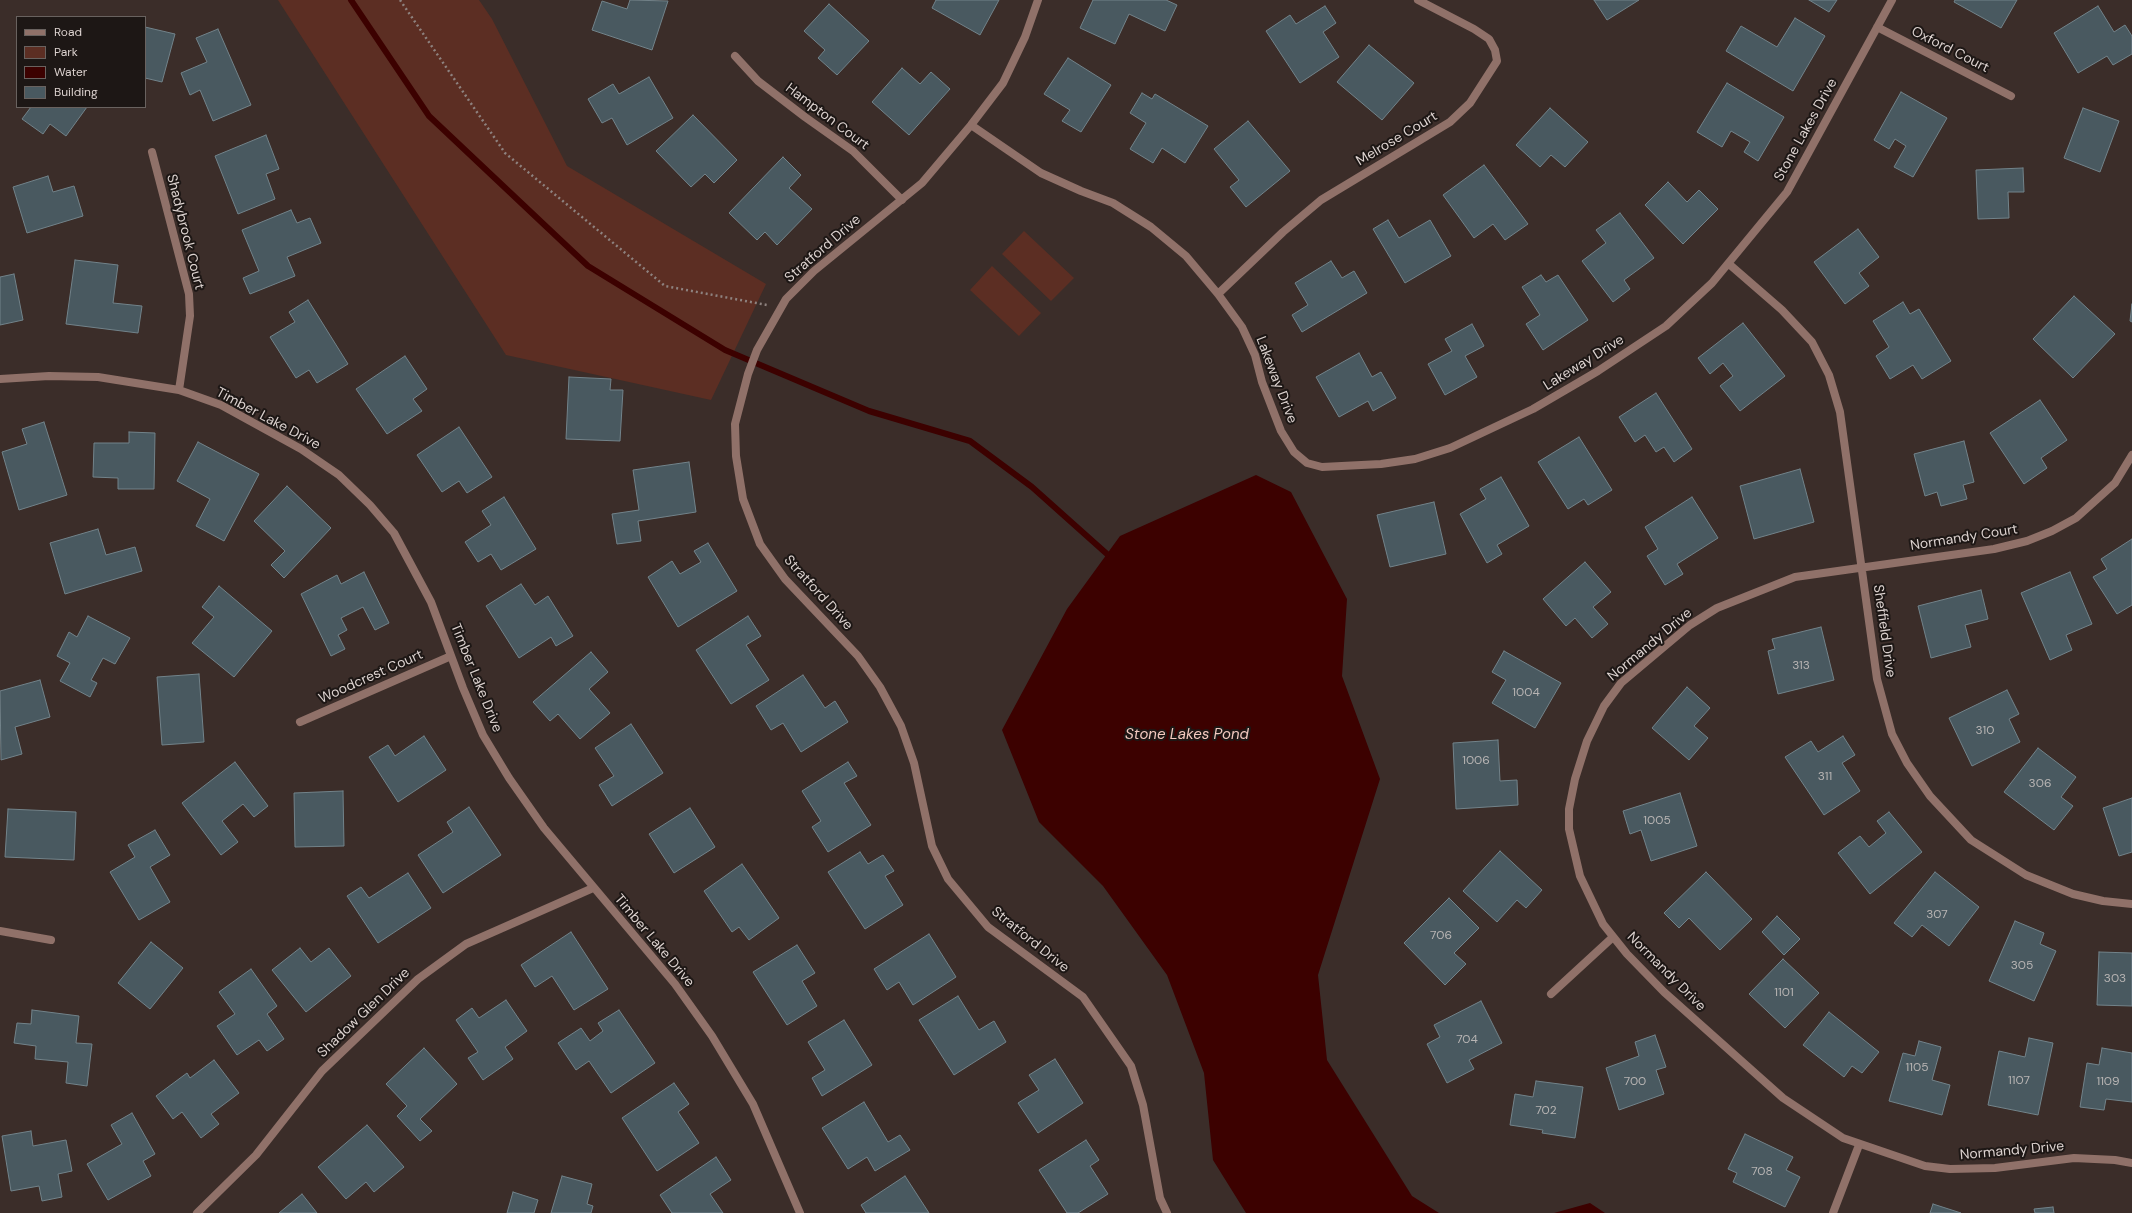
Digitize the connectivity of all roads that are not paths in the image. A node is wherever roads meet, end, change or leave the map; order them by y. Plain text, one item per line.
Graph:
1 (1038, 0) edge
2 (1418, 0) edge
3 (1892, 0) edge
4 (1877, 27) junction
5 (735, 56) dead end
6 (2011, 96) dead end
7 (971, 125) junction
8 (152, 152) dead end
9 (902, 200) junction
10 (1729, 264) junction
11 (1218, 294) junction
12 (0, 379) edge
13 (179, 390) junction
14 (2132, 454) edge
15 (1862, 567) junction
16 (451, 656) junction
17 (300, 722) dead end
18 (593, 888) junction
19 (2132, 904) edge
20 (0, 930) edge
21 (1613, 937) junction
22 (51, 940) dead end
23 (1551, 994) dead end
24 (1859, 1144) junction
25 (2132, 1163) edge
26 (197, 1213) edge
27 (800, 1213) edge
28 (1167, 1213) edge
29 (1833, 1213) edge

1 - 7 street, Stratford Drive
2 - 11 street, Melrose Court
3 - 4 street, Stone Lakes Drive
4 - 6 street, Oxford Court
4 - 10 street, Stone Lakes Drive
5 - 9 street, Hampton Court
7 - 9 street, Stratford Drive
7 - 11 street, Lakeway Drive
8 - 13 street, Shadybrook Court
9 - 28 street, Stratford Drive
10 - 11 street, Lakeway Drive
10 - 15 street, Sheffield Drive
12 - 13 street, Timber Lake Drive
13 - 16 street, Timber Lake Drive
14 - 15 street, Normandy Court
15 - 19 street, Sheffield Drive
15 - 21 street, Normandy Drive
16 - 17 street, Woodcrest Court
16 - 18 street, Timber Lake Drive
18 - 26 street, Shadow Glen Drive
18 - 27 street, Timber Lake Drive
20 - 22 street
21 - 23 street
21 - 24 street, Normandy Drive
24 - 25 street, Normandy Drive
24 - 29 street

